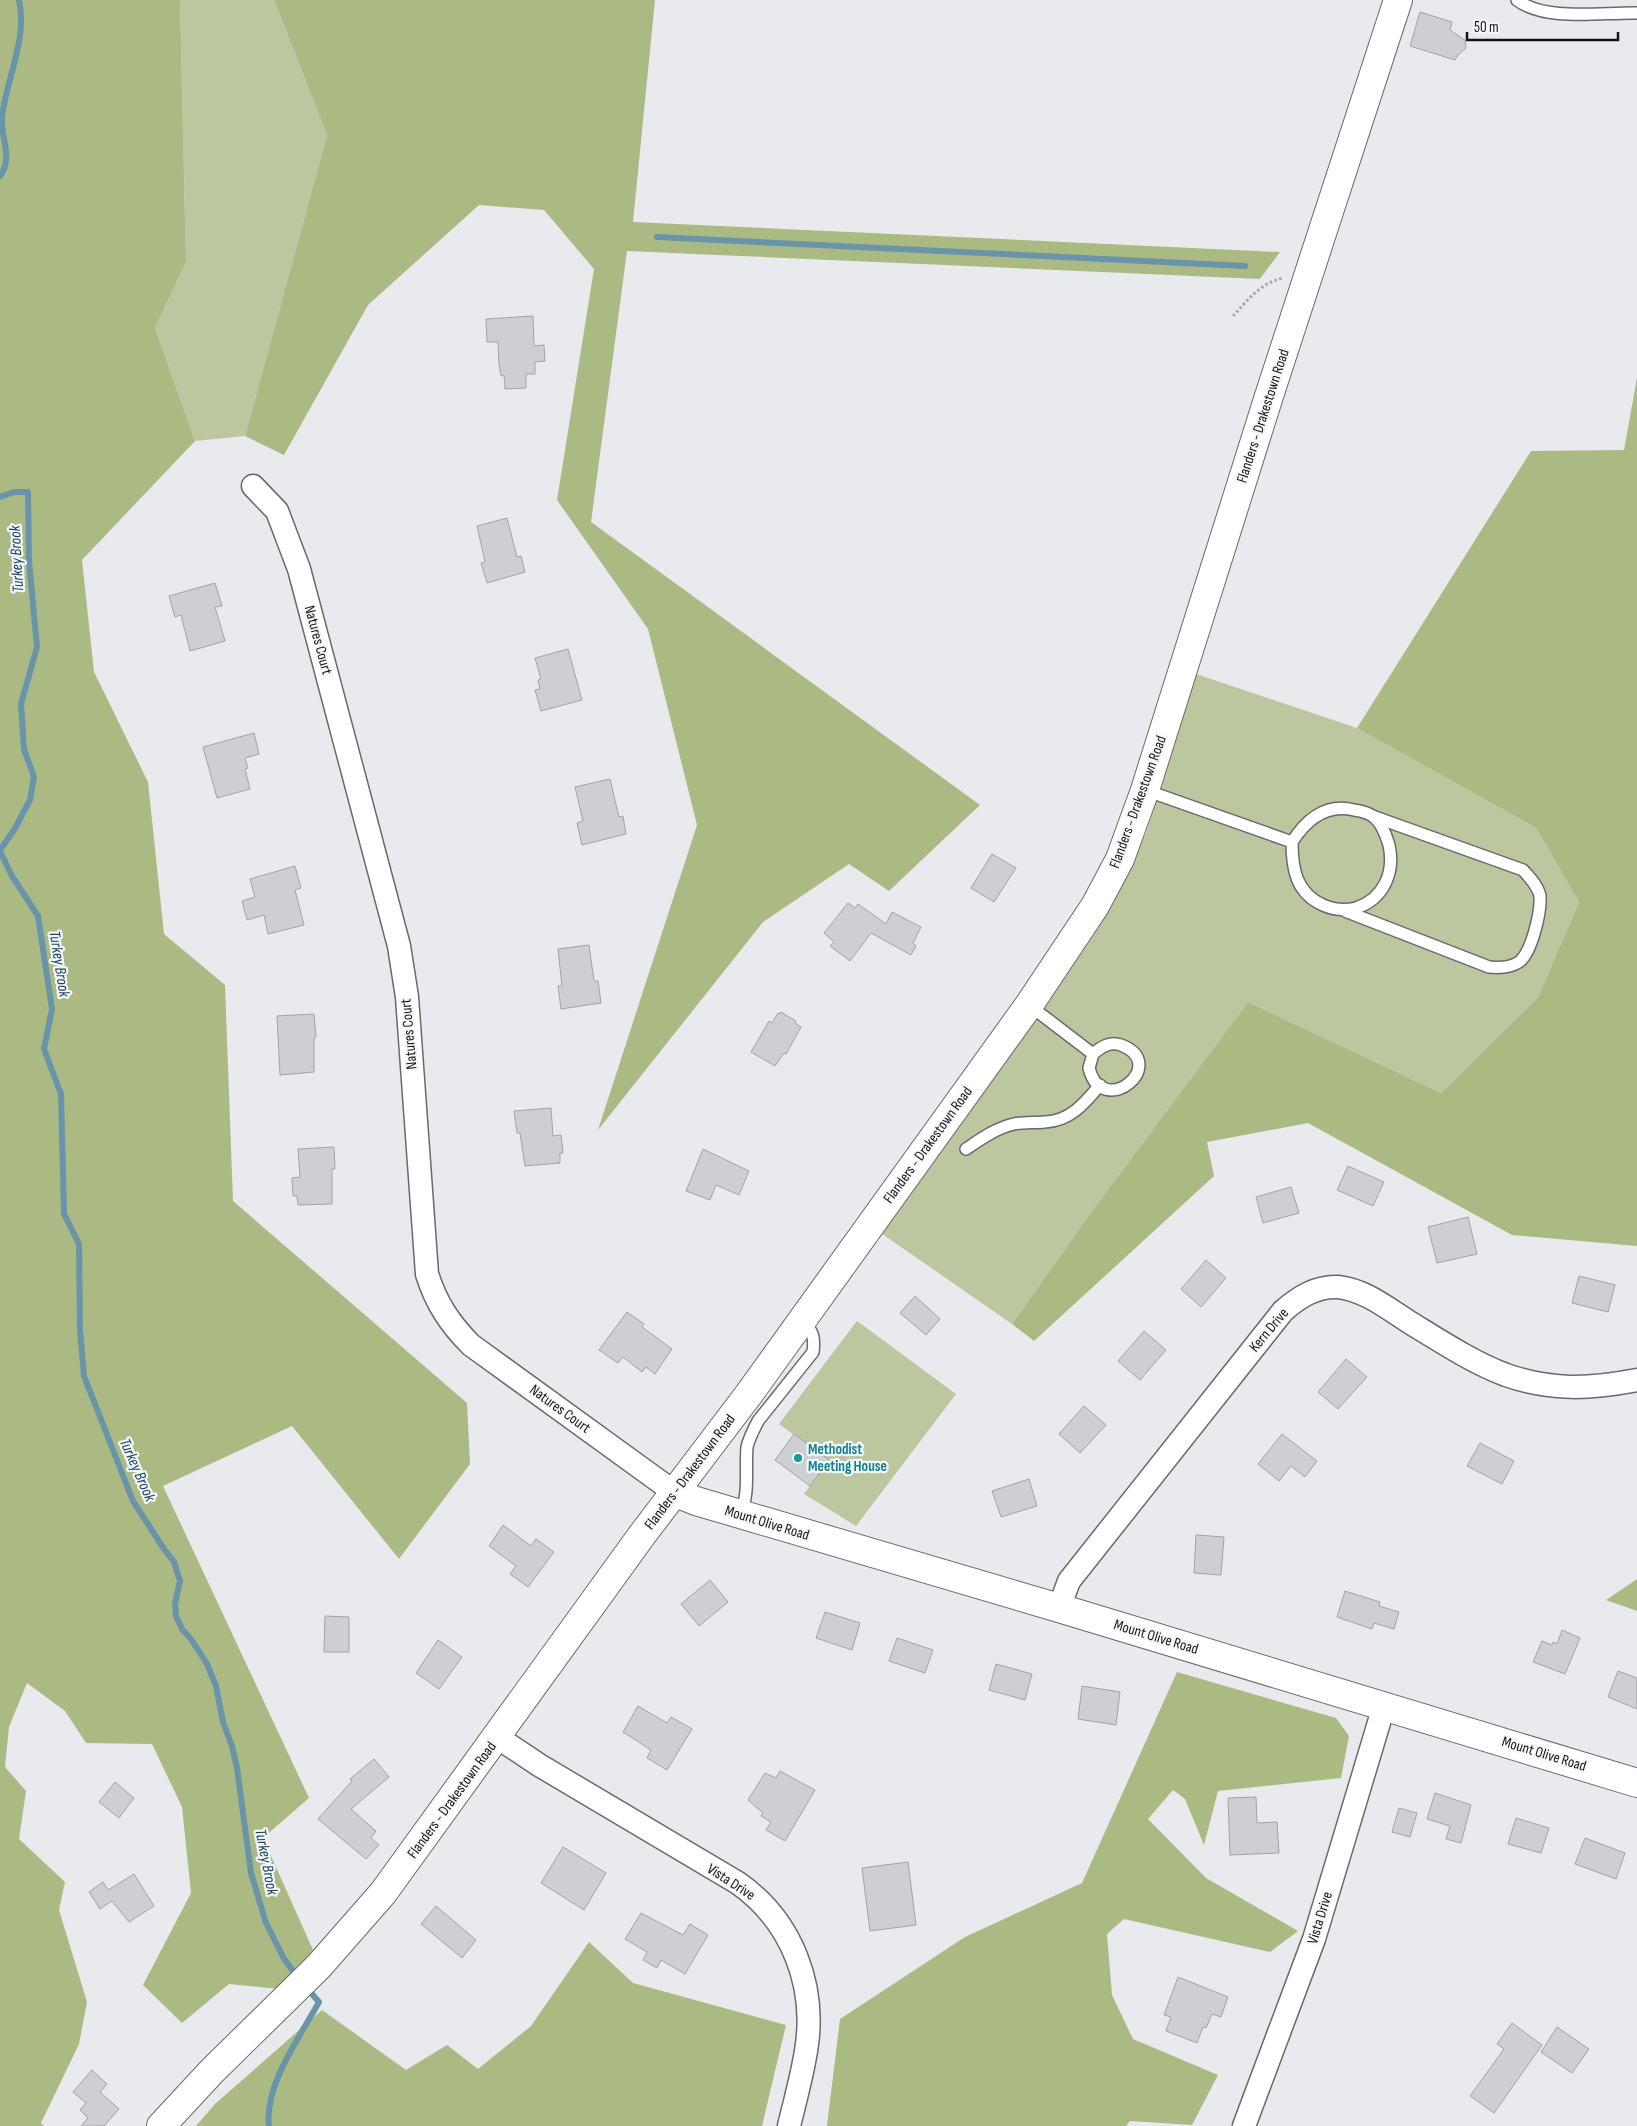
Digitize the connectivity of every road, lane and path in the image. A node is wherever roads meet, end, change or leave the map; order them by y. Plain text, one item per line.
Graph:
1 (1398, 0) edge
2 (1517, 0) edge
3 (1637, 13) edge
4 (1306, 283) junction
5 (1233, 316) dead end
6 (252, 486) dead end
7 (1145, 790) junction
8 (1374, 817) junction
9 (1292, 842) junction
10 (1345, 911) junction
11 (1029, 1005) junction
12 (1093, 1054) junction
13 (1100, 1085) junction
14 (966, 1149) dead end
15 (801, 1321) junction
16 (1637, 1380) edge
17 (674, 1492) junction
18 (740, 1514) junction
19 (1059, 1608) junction
20 (1384, 1706) junction
21 (497, 1737) junction
22 (1637, 1783) edge
23 (161, 2126) edge
24 (789, 2126) edge
25 (1244, 2126) edge

1 - 4 street, Flanders - Drakestown Road
2 - 3 lane
4 - 5 path
4 - 7 street, Flanders - Drakestown Road
6 - 17 street, Natures Court
7 - 9 lane
7 - 11 street, Flanders - Drakestown Road
8 - 9 lane
8 - 10 lane
8 - 10 lane
9 - 10 lane
11 - 12 lane
11 - 15 street, Flanders - Drakestown Road
12 - 13 lane
12 - 13 lane
13 - 14 lane
15 - 17 street, Flanders - Drakestown Road
15 - 18 lane
16 - 19 street, Kern Drive
17 - 18 street, Mount Olive Road
17 - 21 street, Flanders - Drakestown Road
18 - 19 street, Mount Olive Road
19 - 20 street, Mount Olive Road
20 - 22 street, Mount Olive Road
20 - 25 street, Vista Drive
21 - 23 street, Flanders - Drakestown Road
21 - 24 street, Vista Drive

